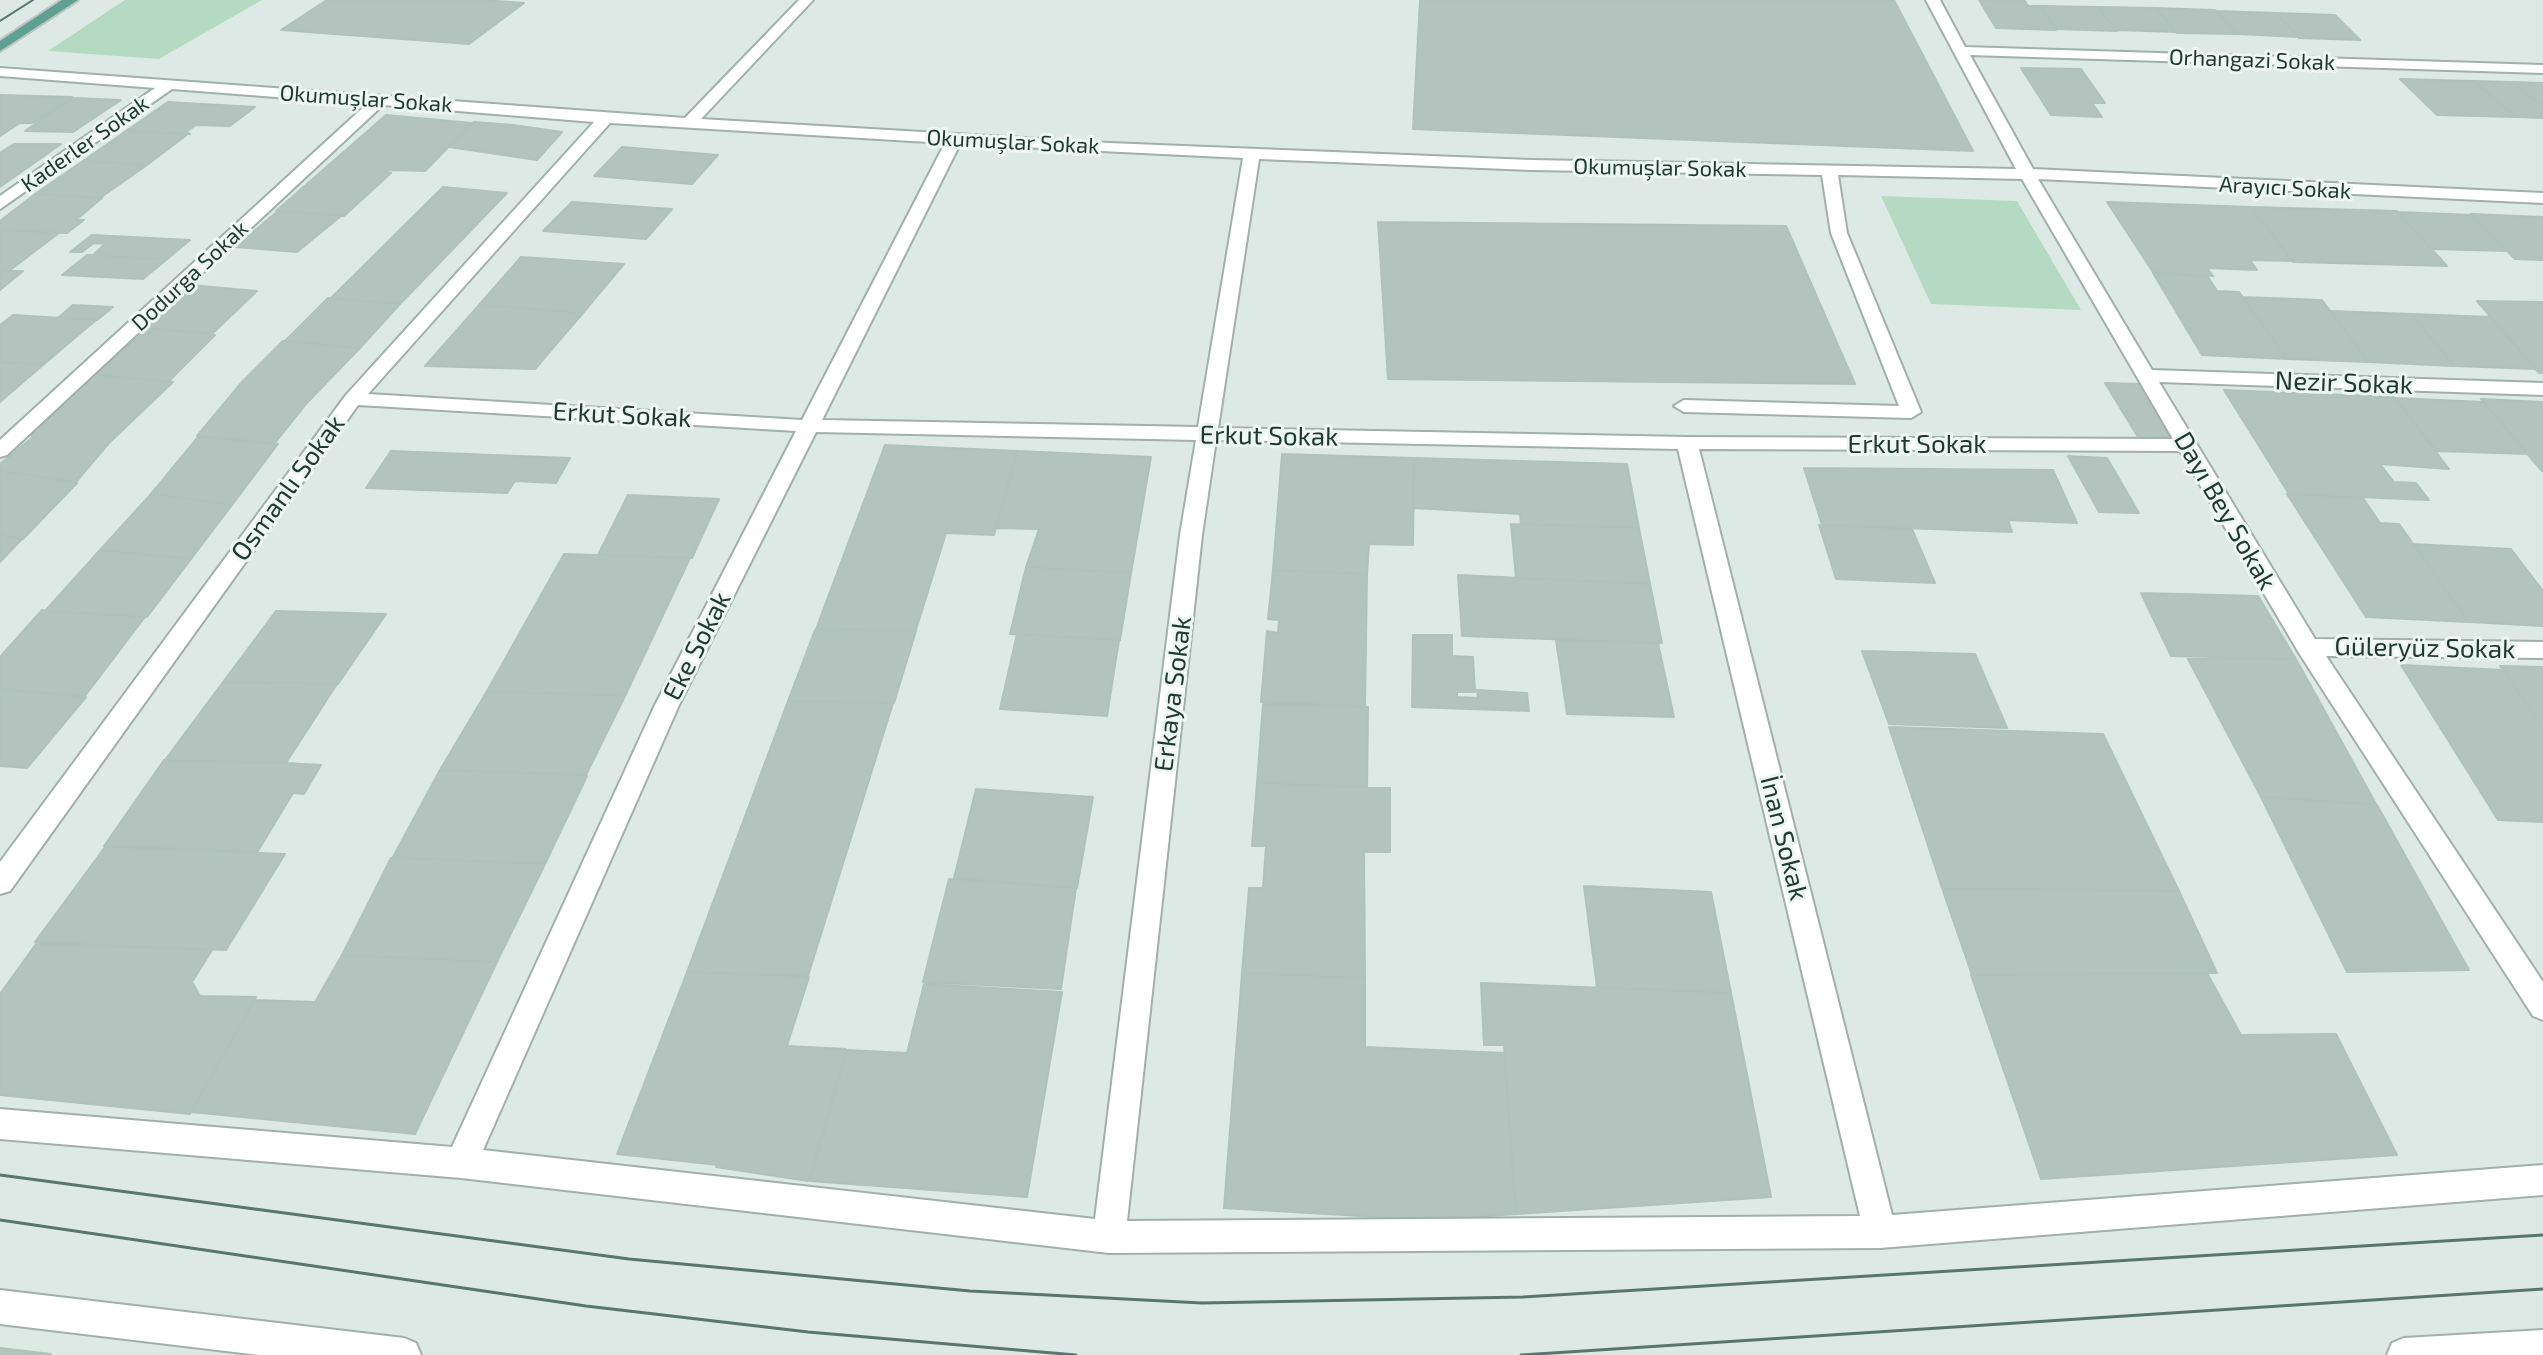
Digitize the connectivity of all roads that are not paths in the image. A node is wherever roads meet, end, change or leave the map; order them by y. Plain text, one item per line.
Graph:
1 (71, 0) edge
2 (806, 0) edge
3 (1933, 0) edge
4 (0, 47) edge
5 (1961, 51) junction
6 (2543, 69) edge
7 (0, 72) edge
8 (169, 85) junction
9 (380, 100) junction
10 (606, 118) junction
11 (689, 123) junction
12 (955, 139) junction
13 (1252, 154) junction
14 (1829, 171) junction
15 (2027, 174) junction
16 (2543, 198) edge
17 (0, 204) edge
18 (2146, 376) junction
19 (2543, 389) edge
20 (353, 399) junction
21 (1684, 406) dead end
22 (809, 426) junction
23 (1207, 436) junction
24 (1687, 443) junction
25 (2187, 445) junction
26 (0, 451) edge
27 (2307, 647) junction
28 (2543, 650) edge
29 (0, 883) edge
30 (2543, 1007) edge
31 (0, 1124) edge
32 (461, 1163) junction
33 (2543, 1180) edge
34 (1880, 1232) junction
35 (1109, 1237) junction
36 (0, 1307) edge
37 (2543, 1347) edge
38 (386, 1354) edge
39 (2404, 1355) edge

1 - 4 main road
2 - 11 street
3 - 5 street, Dayı Bey Sokak
5 - 6 street, Orhangazi Sokak
5 - 15 street, Dayı Bey Sokak
7 - 8 street, Okumuşlar Sokak
8 - 9 street, Okumuşlar Sokak
8 - 17 street, Kaderler Sokak
9 - 10 street, Okumuşlar Sokak
9 - 26 street, Dodurga Sokak
10 - 11 street, Okumuşlar Sokak
10 - 20 street, Osmanlı Sokak
11 - 12 street, Okumuşlar Sokak
12 - 13 street, Okumuşlar Sokak
12 - 22 street, Eke Sokak
13 - 14 street, Okumuşlar Sokak
13 - 23 street, Erkaya Sokak
14 - 15 street, Okumuşlar Sokak
14 - 21 street
15 - 16 street, Arayıcı Sokak
15 - 18 street, Dayı Bey Sokak
18 - 19 street, Nezir Sokak
18 - 25 street, Dayı Bey Sokak
20 - 22 street, Erkut Sokak
20 - 29 street, Osmanlı Sokak
22 - 23 street, Erkut Sokak
22 - 32 street, Eke Sokak
23 - 24 street, Erkut Sokak
23 - 35 street, Erkaya Sokak
24 - 25 street, Erkut Sokak
24 - 34 street, İnan Sokak
25 - 27 street, Dayı Bey Sokak
27 - 28 street, Güleryüz Sokak
27 - 30 street, Dayı Bey Sokak
31 - 32 street
32 - 35 street
33 - 34 street
34 - 35 street
36 - 38 street
37 - 39 street

